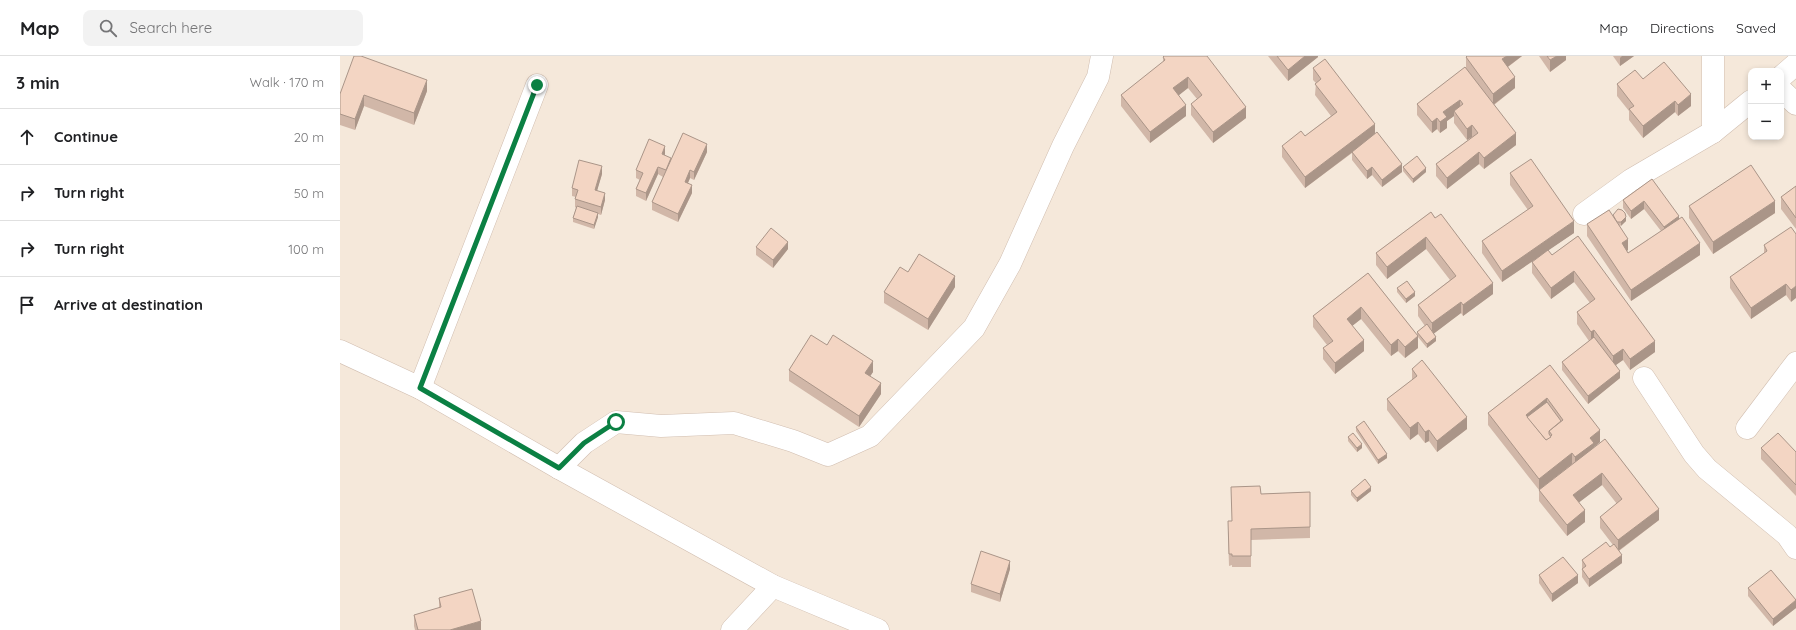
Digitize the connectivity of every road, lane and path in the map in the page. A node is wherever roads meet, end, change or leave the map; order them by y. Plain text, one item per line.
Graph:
1 (1102, 56) edge
2 (1713, 56) edge
3 (1796, 64) edge
4 (1784, 74) edge
5 (537, 85) dead end
6 (1784, 93) edge
7 (1748, 103) edge
8 (1796, 104) edge
9 (1713, 132) junction
10 (1584, 214) dead end
11 (340, 351) edge
12 (1796, 363) edge
13 (1644, 378) dead end
14 (420, 388) junction
15 (1747, 428) dead end
16 (559, 468) junction
17 (1796, 548) edge
18 (773, 586) junction
19 (732, 630) edge
20 (878, 630) edge

1 - 16 street
2 - 9 street
3 - 4 street
5 - 14 street
6 - 8 street
7 - 9 street
9 - 10 street
11 - 14 street
12 - 15 street
13 - 17 street
14 - 16 street
16 - 18 street
18 - 19 street
18 - 20 street

